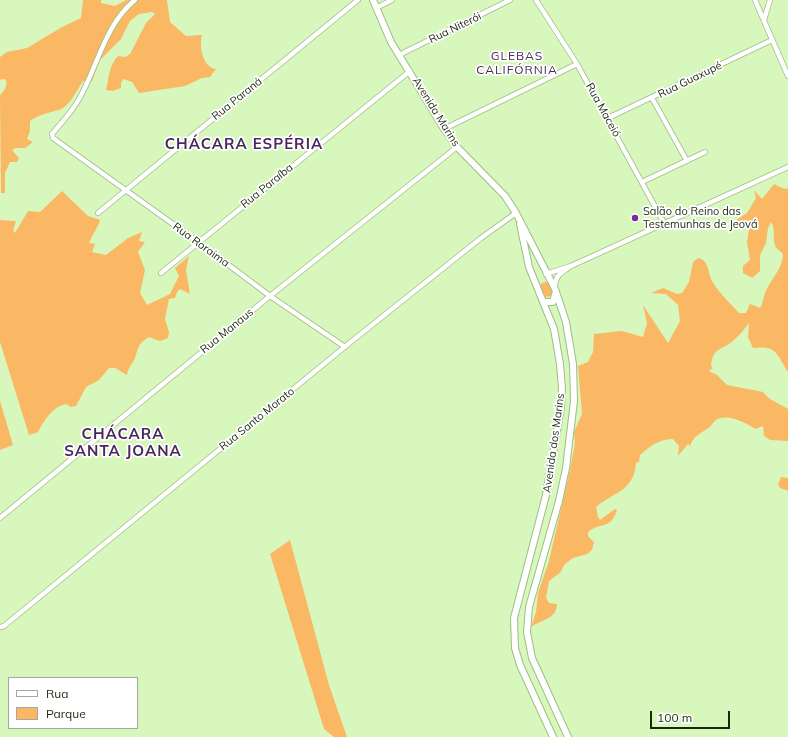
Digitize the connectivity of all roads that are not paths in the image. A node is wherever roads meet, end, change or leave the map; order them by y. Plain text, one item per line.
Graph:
1 (135, 0) edge
2 (358, 0) edge
3 (373, 0) edge
4 (392, 0) edge
5 (510, 0) edge
6 (536, 0) edge
7 (755, 0) edge
8 (770, 0) edge
9 (376, 8) junction
10 (764, 20) junction
11 (772, 40) junction
12 (399, 55) junction
13 (577, 64) junction
14 (410, 71) junction
15 (788, 76) edge
16 (652, 98) junction
17 (608, 118) junction
18 (444, 129) junction
19 (457, 147) junction
20 (705, 152) dead end
21 (687, 161) junction
22 (788, 167) edge
23 (642, 182) junction
24 (125, 191) junction
25 (98, 213) dead end
26 (516, 213) junction
27 (664, 223) junction
28 (198, 242) junction
29 (571, 266) junction
30 (161, 273) dead end
31 (546, 274) junction
32 (536, 284) junction
33 (555, 289) junction
34 (270, 296) junction
35 (544, 302) junction
36 (345, 347) junction
37 (0, 518) edge
38 (0, 627) edge
39 (553, 737) edge
40 (568, 737) edge

1 - 24 street, Rua Roraima
2 - 24 street, Rua Paraná
3 - 9 street, Avenida Marins
4 - 9 street
5 - 12 street, Rua Niterói
6 - 13 street, Rua Maceió
7 - 10 street
8 - 10 street
9 - 12 street, Avenida Marins
10 - 11 street
11 - 15 street
11 - 16 street, Rua Guaxupé
12 - 14 street, Avenida Marins
13 - 17 street, Rua Maceió
13 - 18 street
14 - 18 street, Avenida Marins
14 - 28 street, Rua Paraíba
16 - 17 street, Rua Guaxupé
16 - 21 street
17 - 23 street, Rua Maceió
18 - 19 street, Avenida Marins
19 - 26 street, Avenida Marins
19 - 34 street, Rua Manaus
20 - 21 street
21 - 23 street
22 - 27 street
23 - 27 street, Rua Maceió
24 - 25 street, Rua Paraná
24 - 28 street, Rua Roraima
26 - 31 street, Avenida dos Marins
26 - 32 street, Avenida dos Marins
26 - 36 street, Rua Santo Morato
27 - 29 street
28 - 30 street, Rua Paraíba
28 - 34 street, Rua Roraima
29 - 31 street
29 - 33 street
31 - 32 street
31 - 33 street, Avenida dos Marins
32 - 35 street, Avenida dos Marins
33 - 35 street
33 - 40 street, Avenida dos Marins
34 - 36 street, Rua Roraima
34 - 37 street, Rua Manaus
35 - 39 street, Avenida dos Marins
36 - 38 street, Rua Santo Morato

